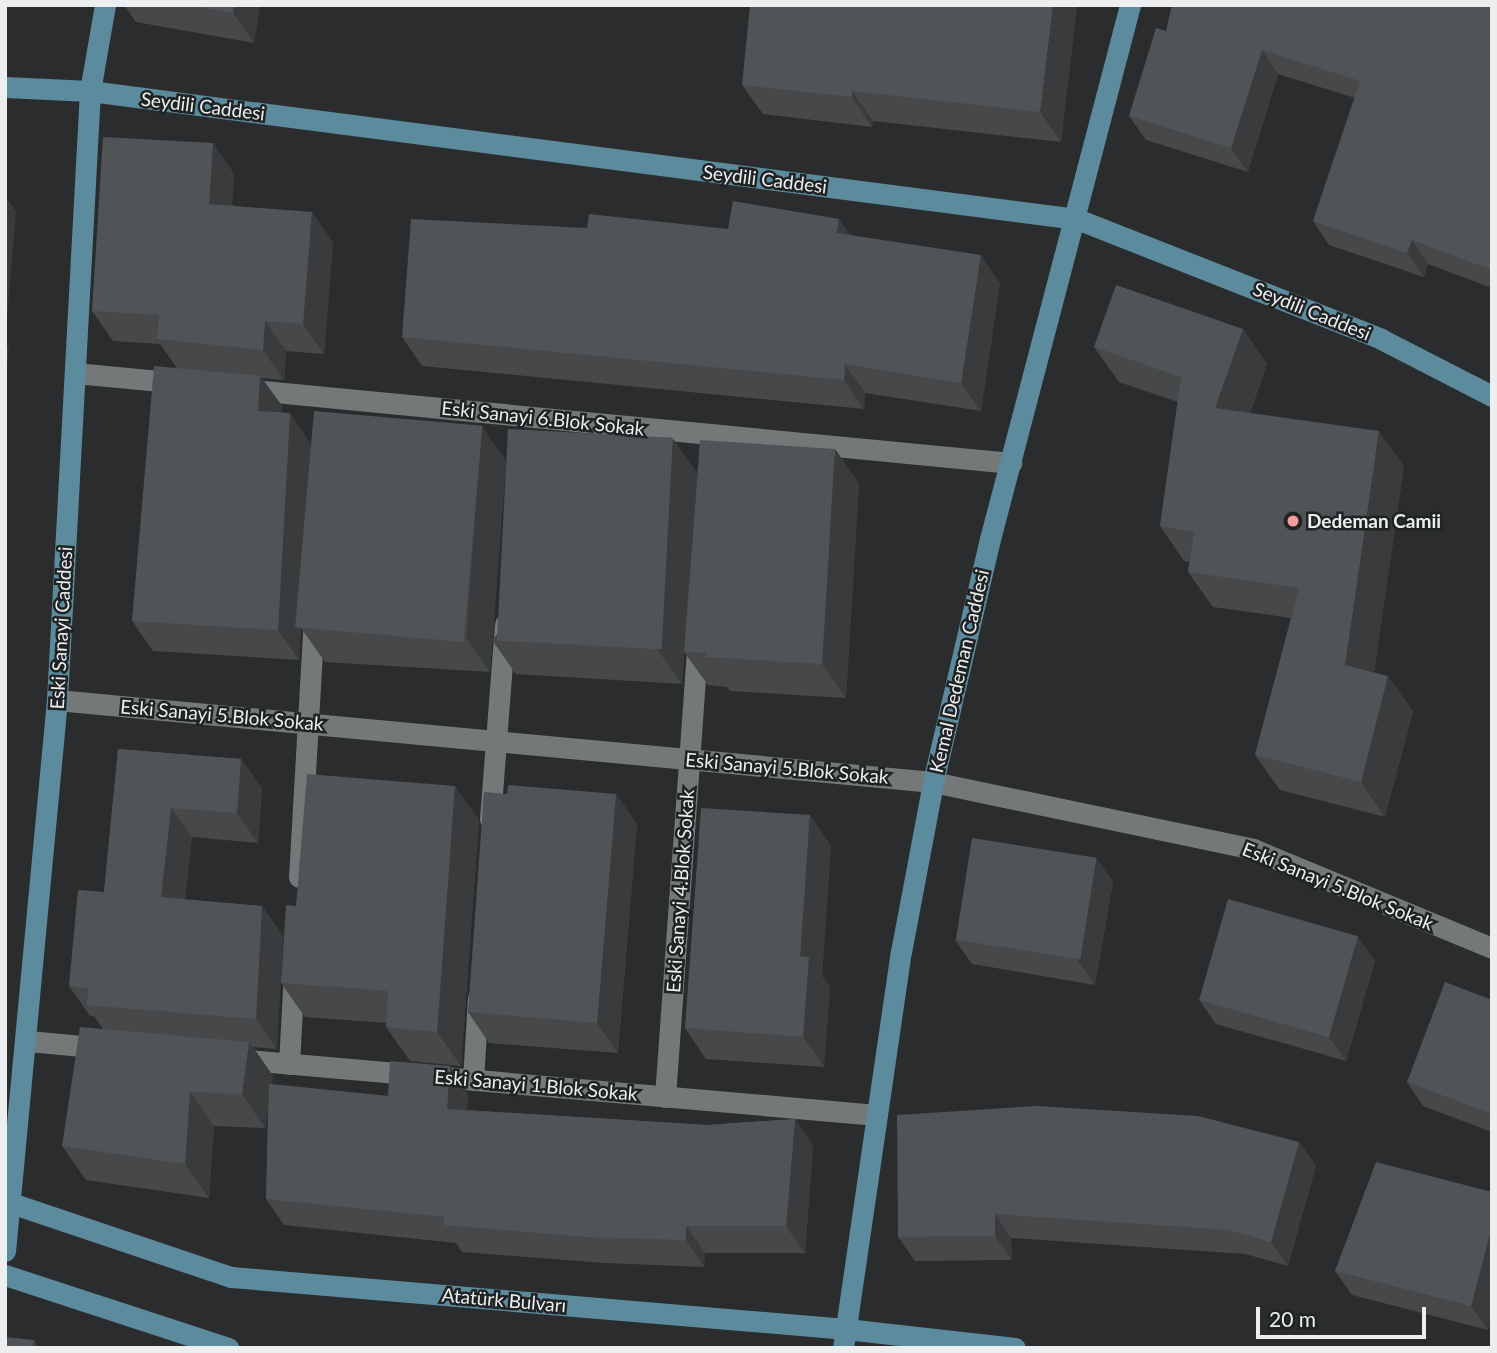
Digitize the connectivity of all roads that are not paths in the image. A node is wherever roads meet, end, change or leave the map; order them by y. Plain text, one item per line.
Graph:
1 (105, 5) edge
2 (1130, 5) edge
3 (5, 87) edge
4 (90, 91) junction
5 (1077, 219) junction
6 (75, 373) junction
7 (327, 397) junction
8 (1492, 397) edge
9 (522, 416) junction
10 (326, 424) edge
11 (713, 435) junction
12 (520, 443) edge
13 (711, 462) edge
14 (1011, 463) junction
15 (316, 587) edge
16 (506, 605) edge
17 (699, 624) edge
18 (57, 700) junction
19 (308, 722) junction
20 (495, 741) junction
21 (689, 759) junction
22 (933, 782) junction
23 (489, 836) edge
24 (298, 900) edge
25 (1492, 948) edge
26 (295, 954) edge
27 (480, 971) edge
28 (28, 1041) junction
29 (124, 1049) edge
30 (220, 1058) edge
31 (289, 1064) junction
32 (473, 1080) junction
33 (665, 1097) junction
34 (877, 1115) junction
35 (8, 1202) edge
36 (5, 1251) edge
37 (5, 1275) edge
38 (844, 1338) edge
39 (228, 1348) edge
40 (1015, 1348) edge

1 - 4 street, Eski Sanayi Caddesi
2 - 5 street, Kemal Dedeman Caddesi
3 - 4 street, Seydili Caddesi
4 - 5 street, Seydili Caddesi
4 - 6 street, Eski Sanayi Caddesi
5 - 8 street, Seydili Caddesi
5 - 14 street, Kemal Dedeman Caddesi
6 - 7 street, Eski Sanayi 6.Blok Sokak
6 - 18 street, Eski Sanayi Caddesi
7 - 9 street, Eski Sanayi 6.Blok Sokak
7 - 10 street
9 - 11 street, Eski Sanayi 6.Blok Sokak
9 - 12 street
11 - 13 street
11 - 14 street, Eski Sanayi 6.Blok Sokak
14 - 22 street, Kemal Dedeman Caddesi
15 - 19 street
16 - 20 street
17 - 21 street, Eski Sanayi 4.Blok Sokak
18 - 19 street, Eski Sanayi 5.Blok Sokak
18 - 28 street, Eski Sanayi Caddesi
19 - 20 street, Eski Sanayi 5.Blok Sokak
19 - 24 street
20 - 21 street, Eski Sanayi 5.Blok Sokak
20 - 23 street
21 - 22 street, Eski Sanayi 5.Blok Sokak
21 - 33 street, Eski Sanayi 4.Blok Sokak
22 - 25 street, Eski Sanayi 5.Blok Sokak
22 - 34 street, Kemal Dedeman Caddesi
26 - 31 street
27 - 32 street
28 - 29 street
28 - 35 street, Eski Sanayi Caddesi
30 - 31 street, Eski Sanayi 1.Blok Sokak
31 - 32 street, Eski Sanayi 1.Blok Sokak
32 - 33 street, Eski Sanayi 1.Blok Sokak
33 - 34 street, Eski Sanayi 1.Blok Sokak
34 - 38 street, Kemal Dedeman Caddesi
35 - 36 street, Eski Sanayi Caddesi
35 - 38 street, Atatürk Bulvarı
37 - 39 street
38 - 40 street, Atatürk Bulvarı

